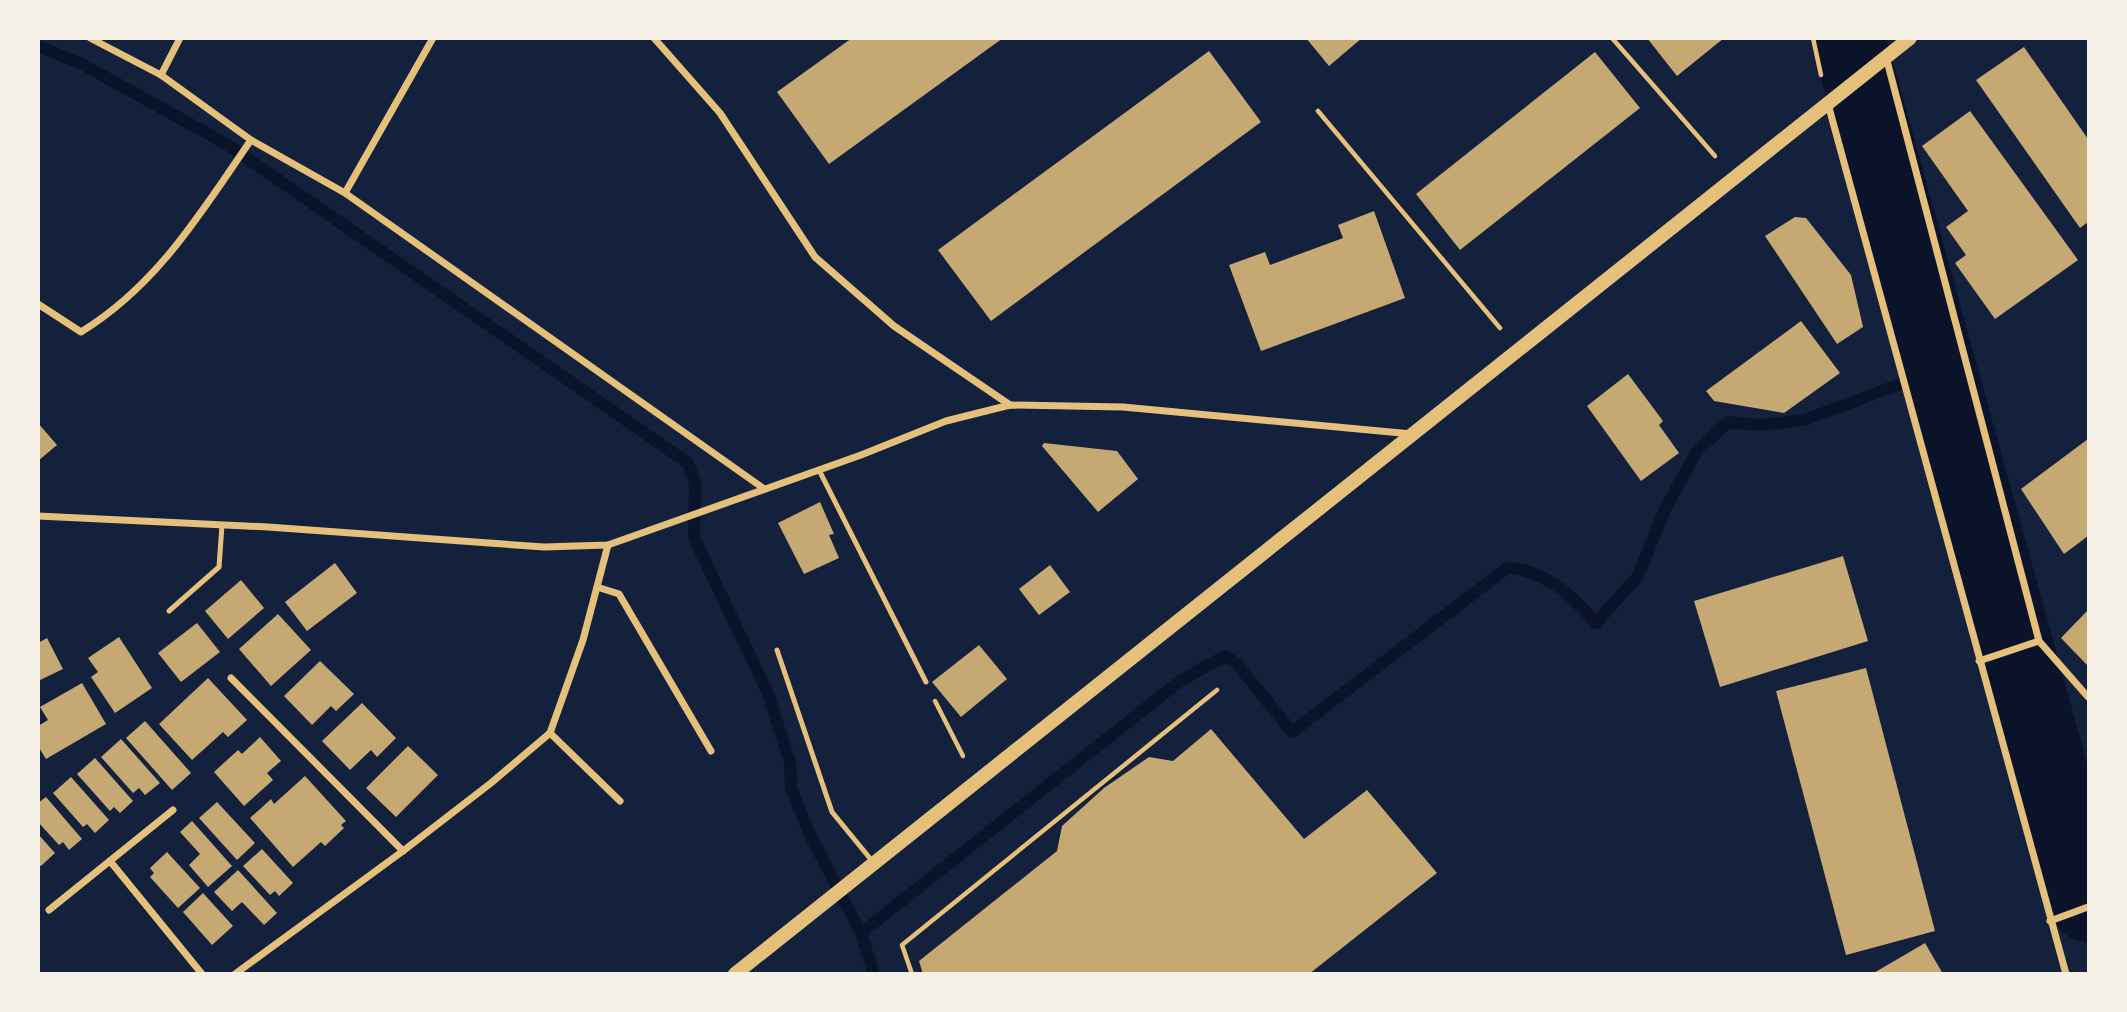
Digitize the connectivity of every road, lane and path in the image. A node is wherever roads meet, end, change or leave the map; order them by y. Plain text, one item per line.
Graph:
1 (90, 38) edge
2 (180, 38) edge
3 (433, 38) edge
4 (654, 38) edge
5 (1612, 38) edge
6 (1910, 38) edge
7 (1885, 56) junction
8 (161, 75) junction
9 (1828, 103) junction
10 (1318, 111) dead end
11 (251, 140) junction
12 (1734, 178) junction
13 (345, 193) junction
14 (38, 304) edge
15 (1518, 350) junction
16 (1010, 405) junction
17 (1413, 434) junction
18 (818, 470) junction
19 (763, 488) junction
20 (38, 516) edge
21 (222, 525) junction
22 (608, 545) junction
23 (597, 587) junction
24 (169, 611) dead end
25 (2039, 641) junction
26 (776, 650) dead end
27 (1979, 661) junction
28 (231, 678) dead end
29 (926, 682) joint
30 (1217, 690) dead end
31 (2088, 697) edge
32 (550, 733) junction
33 (711, 751) dead end
34 (976, 782) junction
35 (620, 801) dead end
36 (173, 810) dead end
37 (403, 851) junction
38 (110, 861) junction
39 (873, 862) junction
40 (2088, 907) edge
41 (49, 911) dead end
42 (2050, 921) junction
43 (202, 974) edge
44 (236, 974) edge
45 (735, 974) edge
46 (912, 974) edge
47 (2066, 974) edge

1 - 8 street
2 - 8 street
3 - 13 street
4 - 16 street
5 - 12 path
6 - 7 main road
7 - 9 main road
7 - 25 street
8 - 11 street
9 - 12 main road
9 - 27 street
10 - 15 path
11 - 13 street
11 - 14 street
12 - 15 main road
13 - 19 street
15 - 17 main road
16 - 17 street
16 - 18 street
17 - 34 main road
18 - 19 street
18 - 29 lane
19 - 22 street
20 - 21 street
21 - 22 street
21 - 24 lane
22 - 23 street
23 - 32 street
23 - 33 street
25 - 27 street
25 - 31 street
26 - 39 lane
27 - 42 street
28 - 37 street
29 - 34 path
30 - 46 path
32 - 35 street
32 - 37 street
34 - 39 main road
36 - 38 street
37 - 44 street
38 - 41 street
38 - 43 street
39 - 45 main road
40 - 42 street
42 - 47 street

